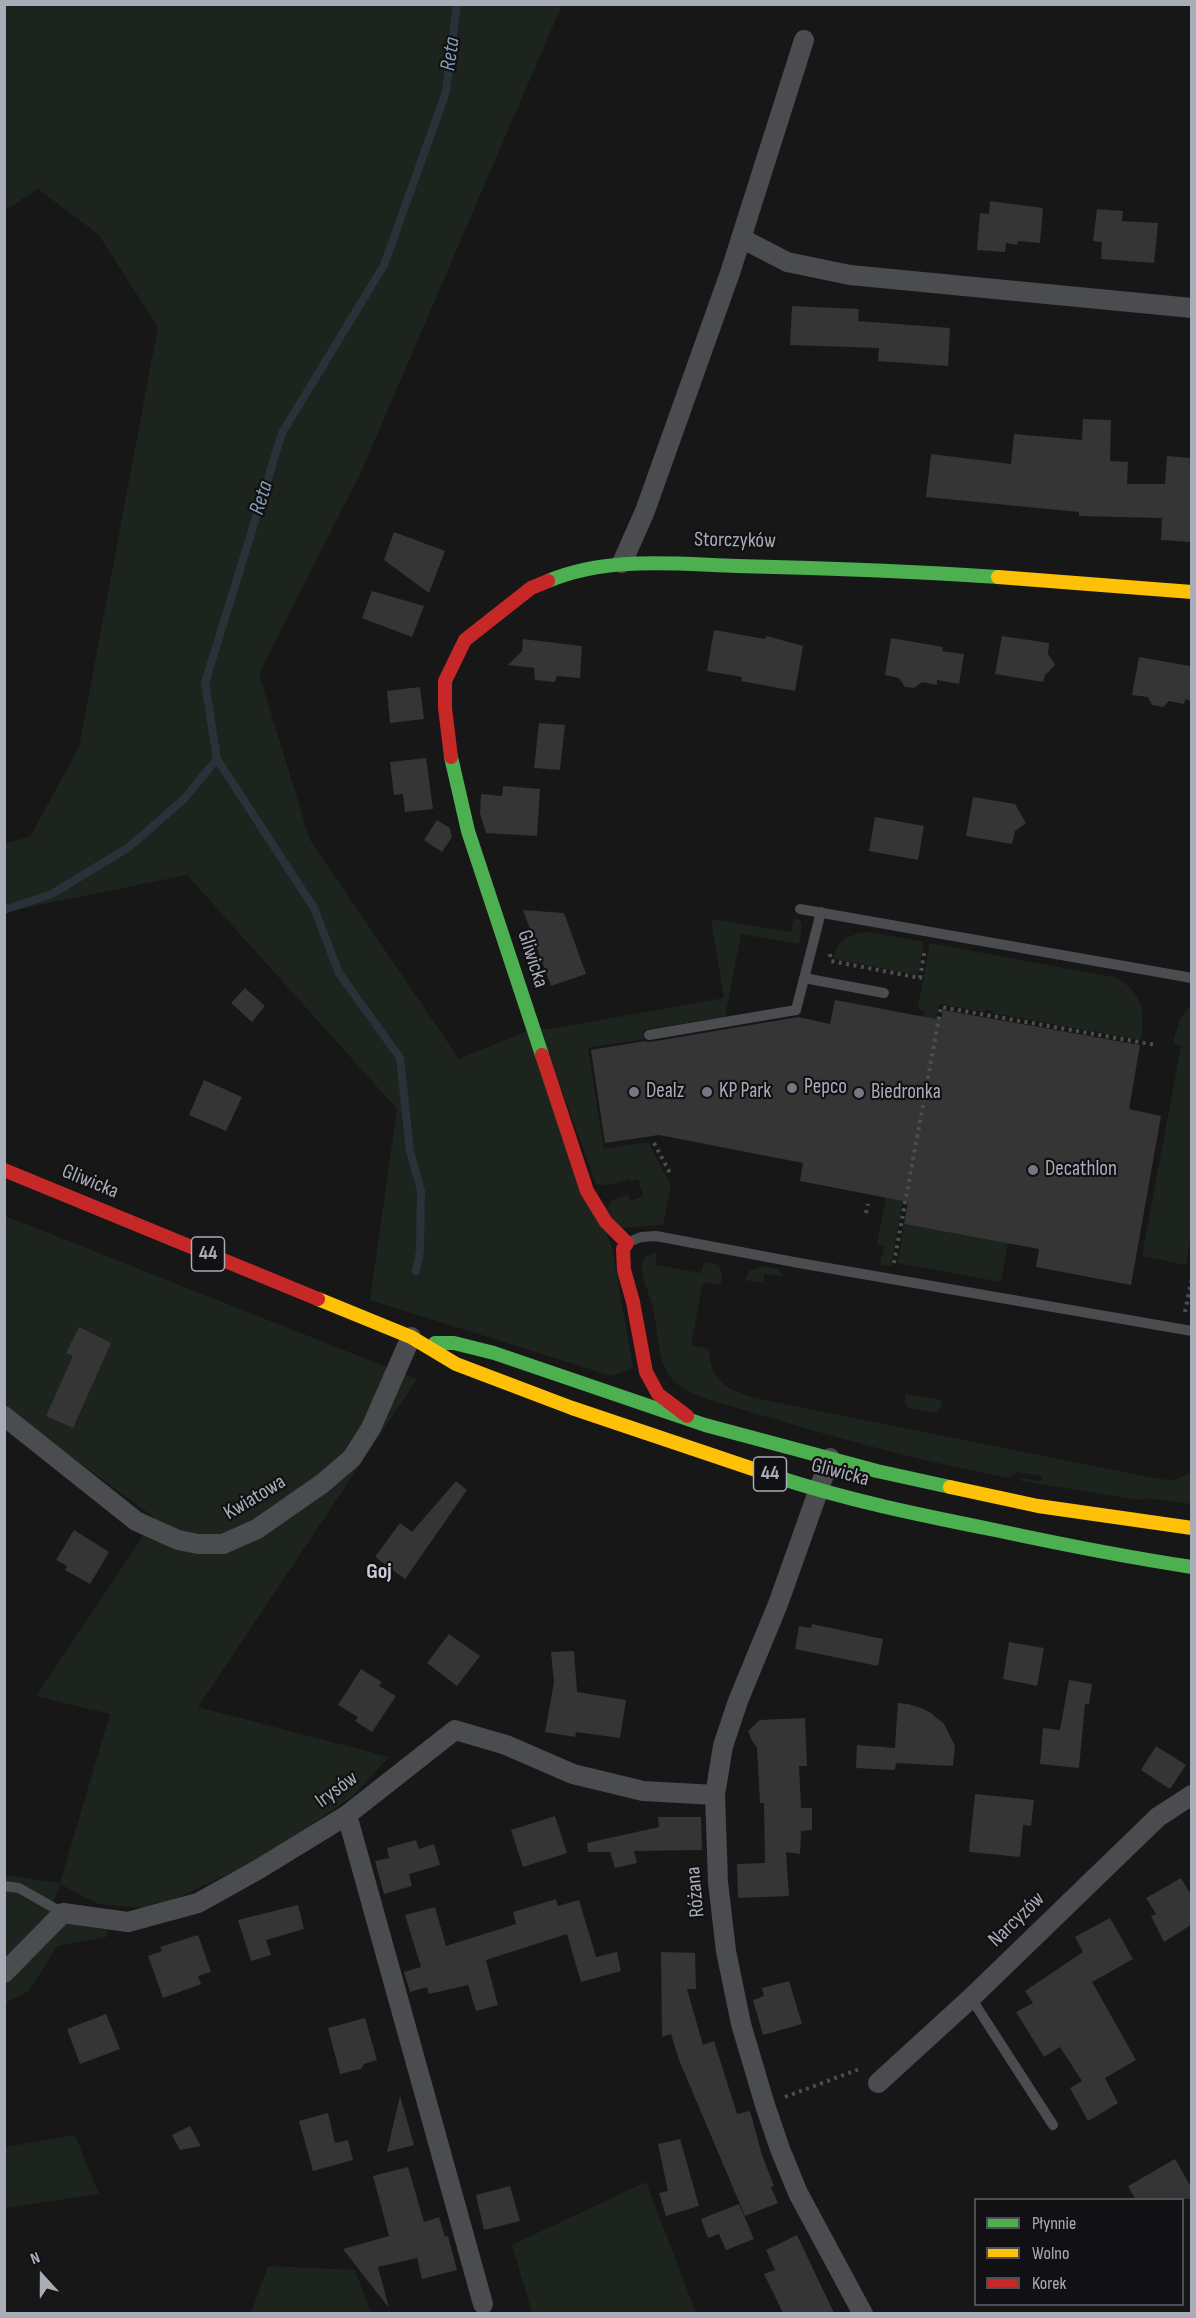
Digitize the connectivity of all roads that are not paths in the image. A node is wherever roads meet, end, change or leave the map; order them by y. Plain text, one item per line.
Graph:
1 (804, 40) dead end
2 (741, 238) junction
3 (1191, 308) edge
4 (622, 563) junction
5 (1191, 592) edge
6 (800, 909) dead end
7 (821, 912) junction
8 (804, 978) junction
9 (1191, 978) edge
10 (884, 993) dead end
11 (649, 1035) dead end
12 (4, 1170) edge
13 (627, 1243) junction
14 (1187, 1330) edge
15 (418, 1341) junction
16 (4, 1416) edge
17 (705, 1425) junction
18 (830, 1458) junction
19 (819, 1491) junction
20 (1191, 1528) edge
21 (1191, 1567) edge
22 (715, 1795) junction
23 (1191, 1795) edge
24 (347, 1815) junction
25 (4, 1886) edge
26 (63, 1913) junction
27 (4, 1973) edge
28 (971, 1998) junction
29 (878, 2083) dead end
30 (1053, 2125) dead end
31 (483, 2304) dead end
32 (863, 2313) edge

1 - 2 street
2 - 3 street
2 - 4 street
4 - 5 main road, Storczyków
4 - 13 main road, Gliwicka
6 - 7 lane
7 - 8 lane
7 - 9 lane
8 - 10 lane
8 - 11 lane
12 - 15 main road, Gliwicka / 44
13 - 14 lane
13 - 17 main road, Gliwicka
15 - 16 street, Kwiatowa
15 - 17 main road, Gliwicka / 44
15 - 19 main road, Gliwicka / 44
17 - 18 main road, Gliwicka / 44
18 - 19 street, Różana
18 - 20 main road, Gliwicka / 44
19 - 21 main road, Gliwicka / 44
19 - 22 street, Różana
22 - 24 street, Irysów
22 - 32 street, Różana
23 - 28 street, Narcyzów
24 - 26 street, Irysów
24 - 31 street
25 - 26 lane
26 - 27 street
28 - 29 street, Narcyzów
28 - 30 lane

